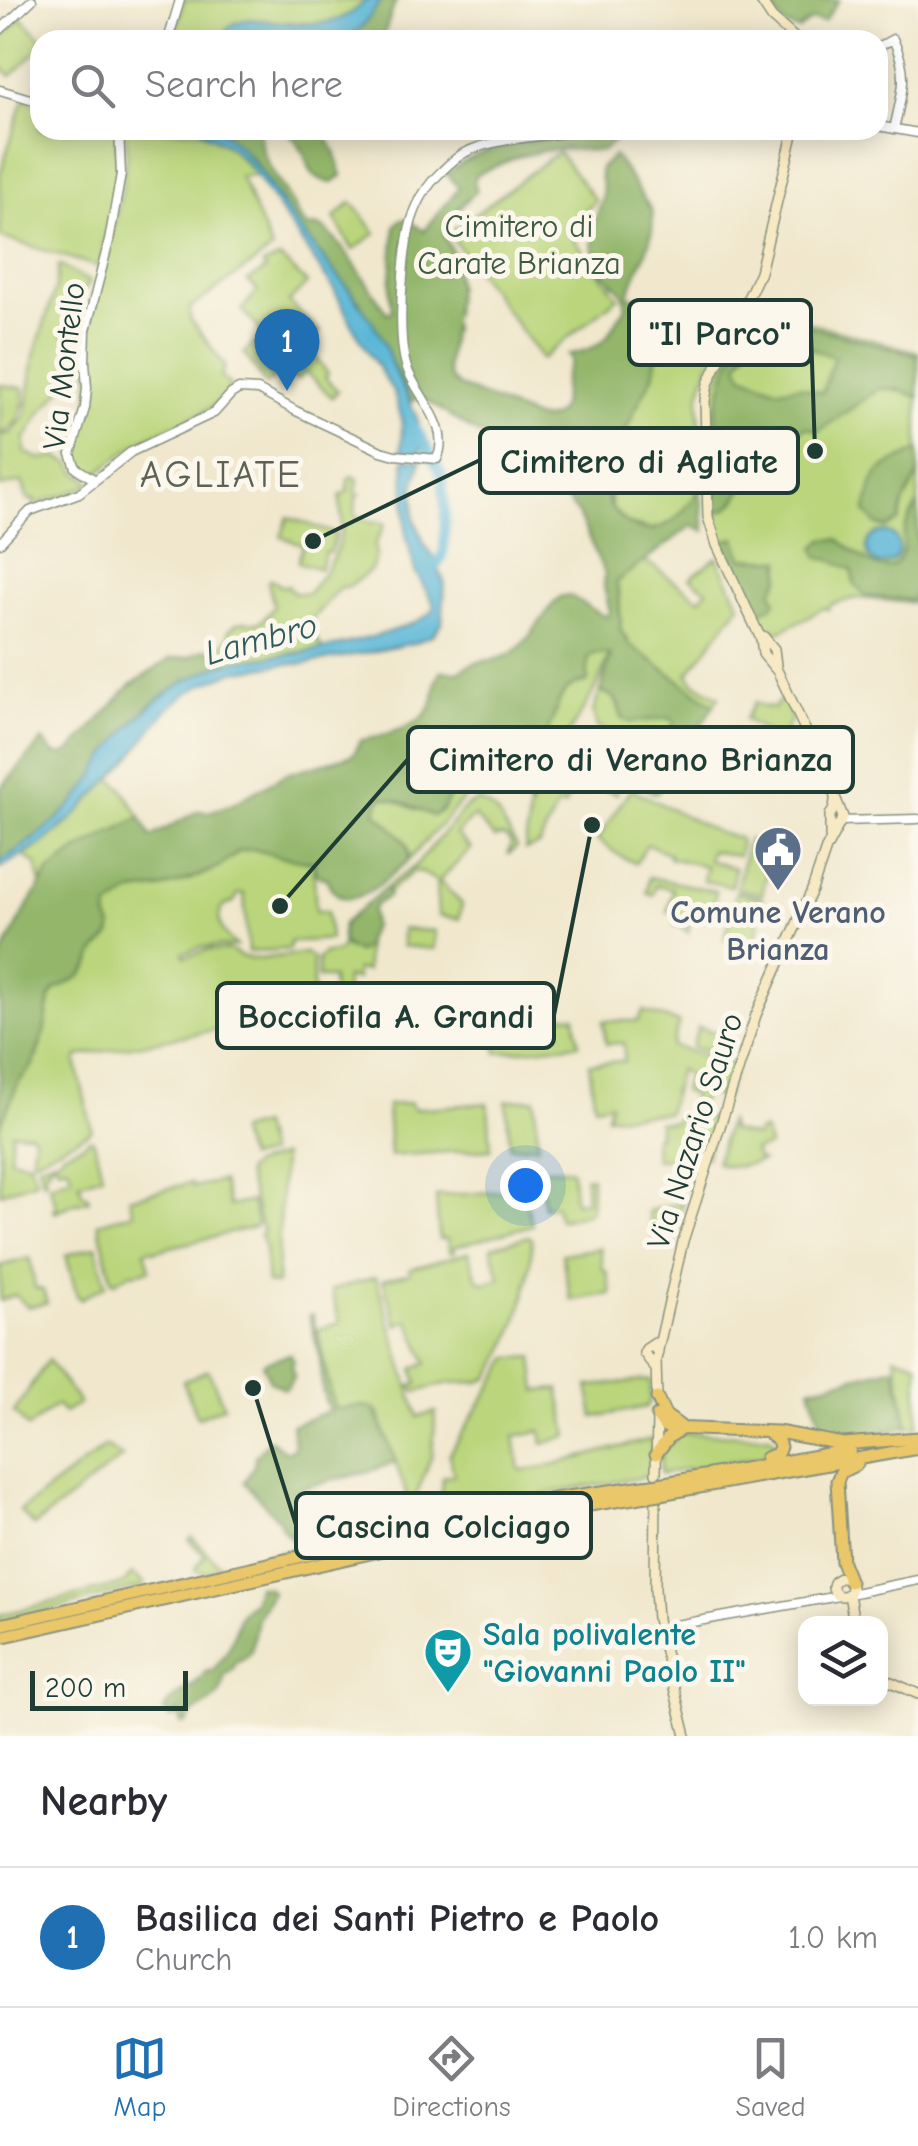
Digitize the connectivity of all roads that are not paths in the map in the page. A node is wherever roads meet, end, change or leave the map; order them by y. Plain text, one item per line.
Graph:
1 (32, 0) edge
2 (760, 0) edge
3 (177, 1) edge
4 (0, 30) edge
5 (170, 30) edge
6 (785, 30) edge
7 (888, 41) edge
8 (0, 90) edge
9 (30, 99) edge
10 (888, 128) edge
11 (894, 129) junction
12 (918, 133) edge
13 (119, 140) edge
14 (519, 140) edge
15 (792, 140) edge
16 (96, 480) junction
17 (0, 543) edge
18 (839, 816) junction
19 (918, 819) edge
20 (657, 1398) joint
21 (661, 1422) junction
22 (684, 1428) junction
23 (768, 1432) junction
24 (918, 1438) edge
25 (918, 1450) edge
26 (656, 1454) junction
27 (700, 1476) junction
28 (761, 1477) junction
29 (654, 1488) junction
30 (837, 1492) junction
31 (432, 1532) junction
32 (918, 1580) edge
33 (842, 1589) junction
34 (852, 1616) edge
35 (658, 1624) junction
36 (0, 1625) edge
37 (0, 1636) edge
38 (888, 1680) edge
39 (918, 1694) edge
40 (686, 1736) edge

1 - 4 street
2 - 6 main road
3 - 5 street
7 - 11 street
8 - 9 street
10 - 11 street
11 - 12 street
13 - 16 street, Via Montello
14 - 16 street
15 - 18 main road
16 - 17 street
18 - 19 street
18 - 20 main road, Via Nazario Sauro
20 - 21 highway
21 - 22 highway
21 - 26 main road
22 - 23 highway
22 - 26 highway
23 - 24 highway
23 - 27 highway
24 - 27 highway
25 - 28 highway
25 - 30 highway
26 - 29 main road
27 - 29 highway
28 - 29 highway
28 - 30 highway
29 - 31 highway
29 - 35 main road
30 - 33 highway
31 - 36 highway
31 - 37 highway
32 - 33 street
33 - 34 main road
33 - 35 street
35 - 40 main road
38 - 39 main road

